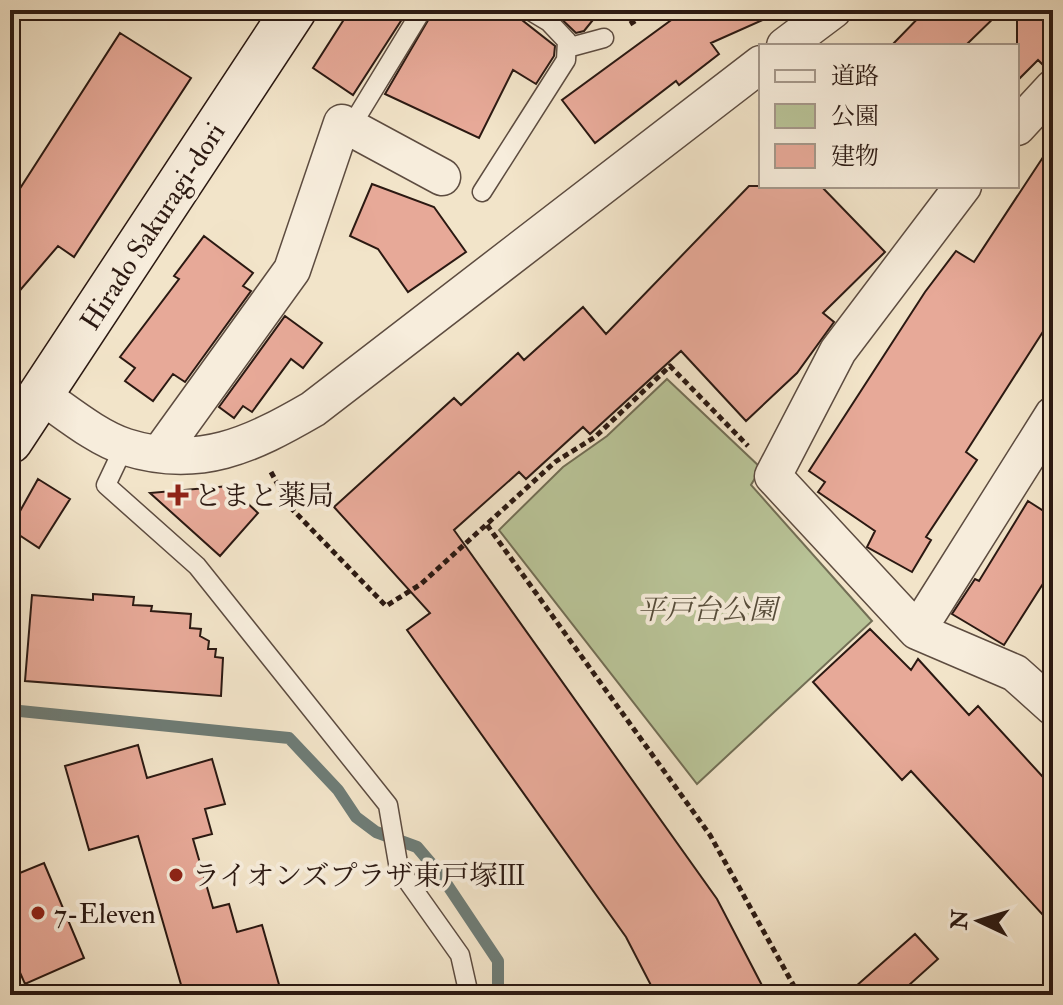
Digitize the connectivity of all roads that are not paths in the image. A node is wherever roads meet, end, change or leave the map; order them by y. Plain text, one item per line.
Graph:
1 (294, 10) edge
2 (422, 10) edge
3 (529, 10) edge
4 (833, 10) edge
5 (604, 38) dead end
6 (788, 44) edge
7 (567, 48) junction
8 (759, 66) edge
9 (1053, 88) edge
10 (1019, 125) edge
11 (350, 128) junction
12 (442, 177) dead end
13 (961, 188) edge
14 (482, 192) dead end
15 (41, 395) junction
16 (1053, 415) edge
17 (10, 441) edge
18 (124, 447) junction
19 (160, 453) junction
20 (917, 631) junction
21 (1053, 707) edge
22 (469, 995) edge

1 - 15 main road, Hirado Sakuragi-dori
2 - 11 lane
3 - 7 lane
4 - 6 street
5 - 7 lane
7 - 14 lane
8 - 19 street
9 - 10 street
11 - 12 street
11 - 19 street
13 - 20 street
15 - 17 main road, Hirado Sakuragi-dori
15 - 18 street
16 - 20 street
18 - 19 street
18 - 22 lane
20 - 21 street

